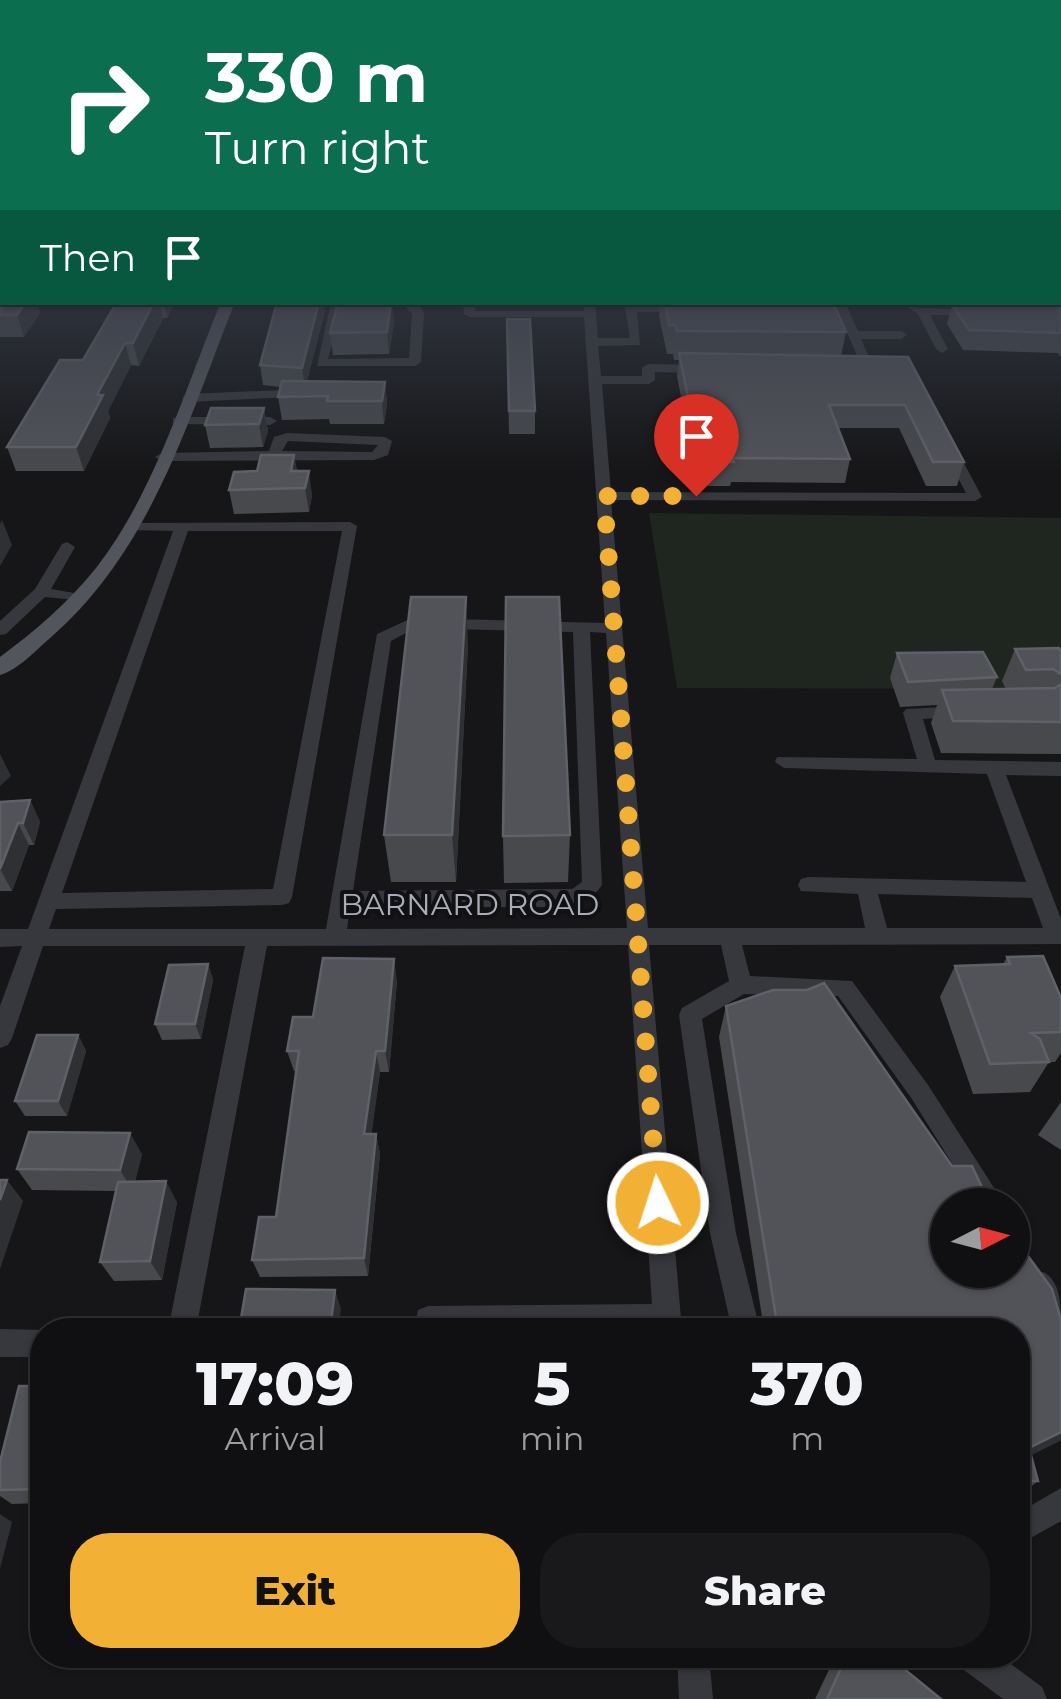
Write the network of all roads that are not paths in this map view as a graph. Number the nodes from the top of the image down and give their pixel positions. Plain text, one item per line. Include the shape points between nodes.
1 (223, 313) edge
2 (334, 313) edge
3 (418, 313) edge
4 (589, 313) edge
5 (631, 313) edge
6 (844, 313) edge
7 (923, 313) edge
8 (853, 335) junction
9 (901, 335) dead end
10 (592, 342) junction
11 (942, 349) dead end
12 (727, 369) edge
13 (847, 369) edge
14 (595, 380) junction
15 (318, 393) edge
16 (188, 398) junction
17 (270, 420) dead end
18 (178, 421) junction
19 (941, 433) edge
20 (274, 456) junction
21 (162, 457) junction
22 (604, 496) junction
23 (131, 526) junction
24 (182, 528) junction
25 (67, 547) dead end
26 (41, 592) junction
27 (80, 598) junction
28 (581, 627) junction
29 (614, 628) junction
30 (0, 630) edge
31 (0, 668) edge
32 (981, 711) edge
33 (624, 756) junction
34 (590, 757) junction
35 (784, 762) dead end
36 (928, 766) junction
37 (994, 768) junction
38 (1061, 769) edge
39 (808, 885) dead end
40 (866, 886) junction
41 (1040, 890) junction
42 (341, 899) junction
43 (48, 901) junction
44 (638, 934) junction
45 (729, 935) junction
46 (258, 936) junction
47 (335, 936) junction
48 (878, 936) junction
49 (1059, 936) edge
50 (0, 938) edge
51 (35, 938) junction
52 (741, 985) junction
53 (0, 1038) edge
54 (981, 1188) edge
55 (1032, 1268) edge
56 (1061, 1314) edge
57 (184, 1318) edge
58 (668, 1318) edge
59 (743, 1318) edge
60 (30, 1343) edge
61 (0, 1344) edge
62 (1061, 1502) edge
63 (1030, 1522) edge
64 (694, 1668) edge
65 (989, 1668) edge
66 (696, 1699) edge
67 (1030, 1699) edge

1 - 16 main road
2 - 3 street via 321,363 415,362
4 - 10 street
5 - 10 street via 637,348
6 - 8 street
7 - 11 street
8 - 9 street
8 - 13 street via 864,362
10 - 14 street
12 - 14 street via 648,368 649,380
14 - 22 street
15 - 16 street
16 - 18 main road
17 - 18 street
18 - 21 main road
19 - 22 street via 975,497
20 - 20 street via 279,440 287,438 385,441 374,456
20 - 21 street
21 - 23 main road
22 - 29 street
23 - 24 street
23 - 27 main road
24 - 43 street
24 - 43 street via 350,526 282,897
25 - 26 street
26 - 27 street
26 - 30 street
27 - 31 main road
28 - 29 street
28 - 34 street
28 - 42 street via 412,623 382,638
29 - 33 street
32 - 36 street via 912,713
33 - 34 street
33 - 44 street
34 - 42 street via 592,885 577,896
35 - 36 street
36 - 37 street
37 - 38 street
37 - 41 street
39 - 40 street
40 - 41 street
40 - 48 street
41 - 49 street
42 - 47 street
43 - 51 street
44 - 45 street, BARNARD ROAD
44 - 47 street, BARNARD ROAD
44 - 58 street
45 - 48 street, BARNARD ROAD
45 - 52 street
46 - 47 street, BARNARD ROAD
46 - 51 street, BARNARD ROAD
46 - 57 street
48 - 49 street, BARNARD ROAD
50 - 51 street, BARNARD ROAD
51 - 53 street
52 - 54 street via 844,987
52 - 59 street via 690,1015 723,1233
55 - 56 street
60 - 61 street
62 - 63 street
64 - 66 street
65 - 67 street

